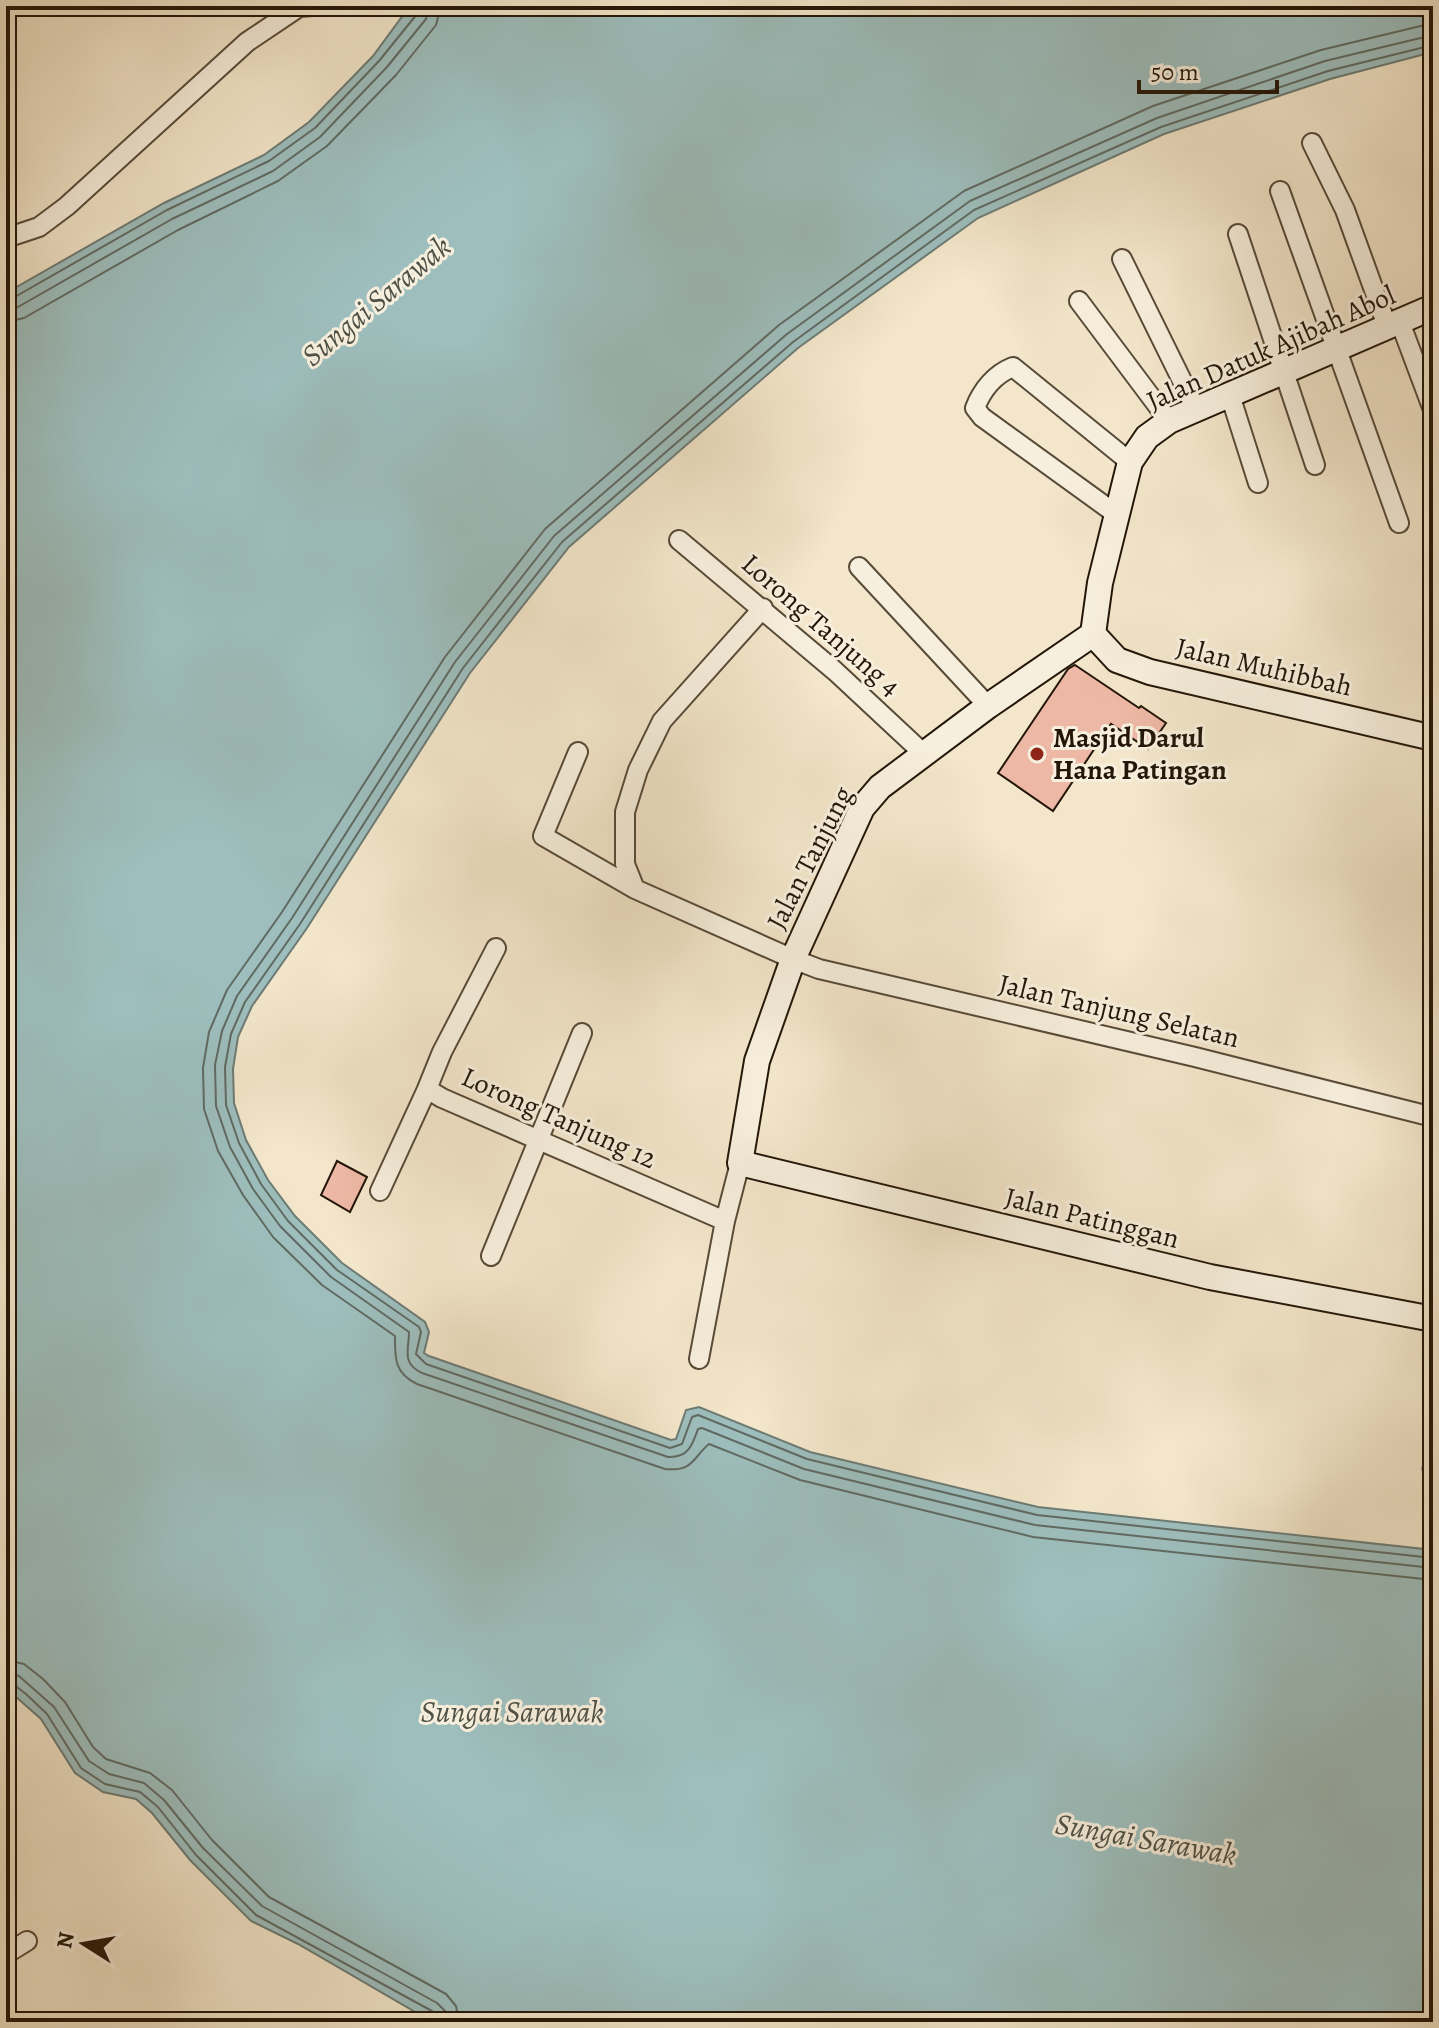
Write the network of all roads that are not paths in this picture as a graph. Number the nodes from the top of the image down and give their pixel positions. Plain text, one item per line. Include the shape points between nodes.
1 (312, 6) edge
2 (1312, 143) dead end
3 (1280, 191) dead end
4 (1238, 234) dead end
5 (6, 238) edge
6 (1122, 259) dead end
7 (1079, 301) dead end
8 (1433, 307) edge
9 (1394, 324) junction
10 (1336, 351) junction
11 (1285, 372) junction
12 (1230, 395) junction
13 (1196, 409) junction
14 (1433, 410) edge
15 (1169, 421) junction
16 (1130, 462) junction
17 (1315, 465) dead end
18 (1258, 483) dead end
19 (1116, 514) junction
20 (1399, 523) dead end
21 (679, 540) dead end
22 (859, 567) dead end
23 (763, 608) junction
24 (1093, 634) junction
25 (988, 706) junction
26 (1433, 738) edge
27 (578, 752) dead end
28 (924, 754) junction
29 (635, 889) junction
30 (496, 948) dead end
31 (793, 959) junction
32 (582, 1033) dead end
33 (427, 1089) junction
34 (1433, 1117) edge
35 (537, 1139) junction
36 (740, 1163) junction
37 (380, 1191) dead end
38 (725, 1221) junction
39 (491, 1256) dead end
40 (1433, 1319) edge
41 (699, 1359) dead end
42 (1433, 1441) edge
43 (1428, 1469) dead end
44 (27, 1941) dead end
45 (6, 1954) edge

1 - 5 street via 299,7 247,42 67,206 39,227
2 - 9 street
3 - 10 street
4 - 11 street
6 - 13 street
7 - 15 street
8 - 9 main road, Jalan Datuk Ajibah Abol
9 - 10 main road, Jalan Datuk Ajibah Abol
9 - 14 street
10 - 11 main road, Jalan Datuk Ajibah Abol
10 - 20 street
11 - 12 main road, Jalan Datuk Ajibah Abol
11 - 17 street
12 - 13 main road, Jalan Datuk Ajibah Abol
12 - 18 street
13 - 15 main road, Jalan Datuk Ajibah Abol
15 - 16 main road, Jalan Datuk Ajibah Abol via 1147,437
16 - 19 main road, Jalan Datuk Ajibah Abol
16 - 19 street via 1013,367 981,394 975,408
19 - 24 main road, Jalan Datuk Ajibah Abol
21 - 23 street, Lorong Tanjung 4
22 - 25 street
23 - 28 street, Lorong Tanjung 4
23 - 29 street via 662,721 638,770 625,812 624,846
24 - 25 main road, Jalan Tanjung
24 - 26 main road, Jalan Muhibbah via 1117,660 1150,672
25 - 28 main road, Jalan Tanjung
27 - 29 street, Jalan Tanjung Selatan via 543,836
28 - 31 main road, Jalan Tanjung via 880,787 862,808
29 - 31 street, Jalan Tanjung Selatan
30 - 33 street, Lorong Tanjung 12
31 - 34 street, Jalan Tanjung Selatan
31 - 36 main road, Jalan Tanjung via 757,1061
32 - 35 street
33 - 35 street, Lorong Tanjung 12
33 - 37 street
35 - 38 street, Lorong Tanjung 12
35 - 39 street
36 - 38 street
36 - 40 main road, Jalan Patinggan via 1210,1277
38 - 41 street
42 - 43 lane
44 - 45 street

